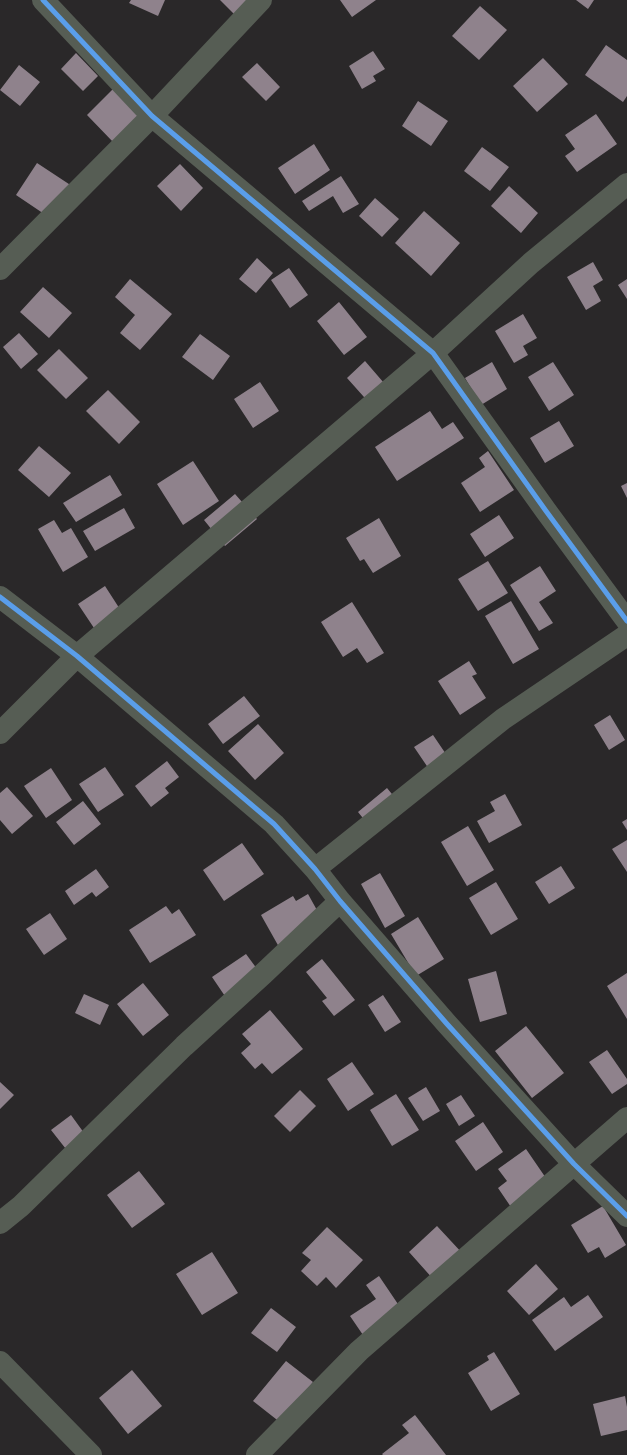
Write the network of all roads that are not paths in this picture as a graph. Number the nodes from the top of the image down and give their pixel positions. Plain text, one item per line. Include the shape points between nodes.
1 (43, 0) edge
2 (261, 0) edge
3 (152, 116) junction
4 (627, 184) edge
5 (0, 269) edge
6 (434, 353) junction
7 (0, 597) edge
8 (627, 621) edge
9 (627, 636) edge
10 (77, 656) junction
11 (0, 732) edge
12 (316, 869) junction
13 (340, 901) junction
14 (627, 1118) edge
15 (574, 1164) junction
16 (627, 1216) edge
17 (0, 1223) edge
18 (0, 1362) edge
19 (91, 1455) edge
20 (257, 1455) edge

1 - 3 street
2 - 3 street
3 - 5 street
3 - 6 street
4 - 6 street via 531,262
6 - 8 street via 546,512
6 - 10 street
7 - 10 street
9 - 12 street via 503,719
10 - 11 street
10 - 12 street via 274,824
12 - 13 street
13 - 15 street
13 - 17 street via 184,1046 21,1206
14 - 15 street
15 - 16 street
15 - 20 street via 359,1352
18 - 19 street

